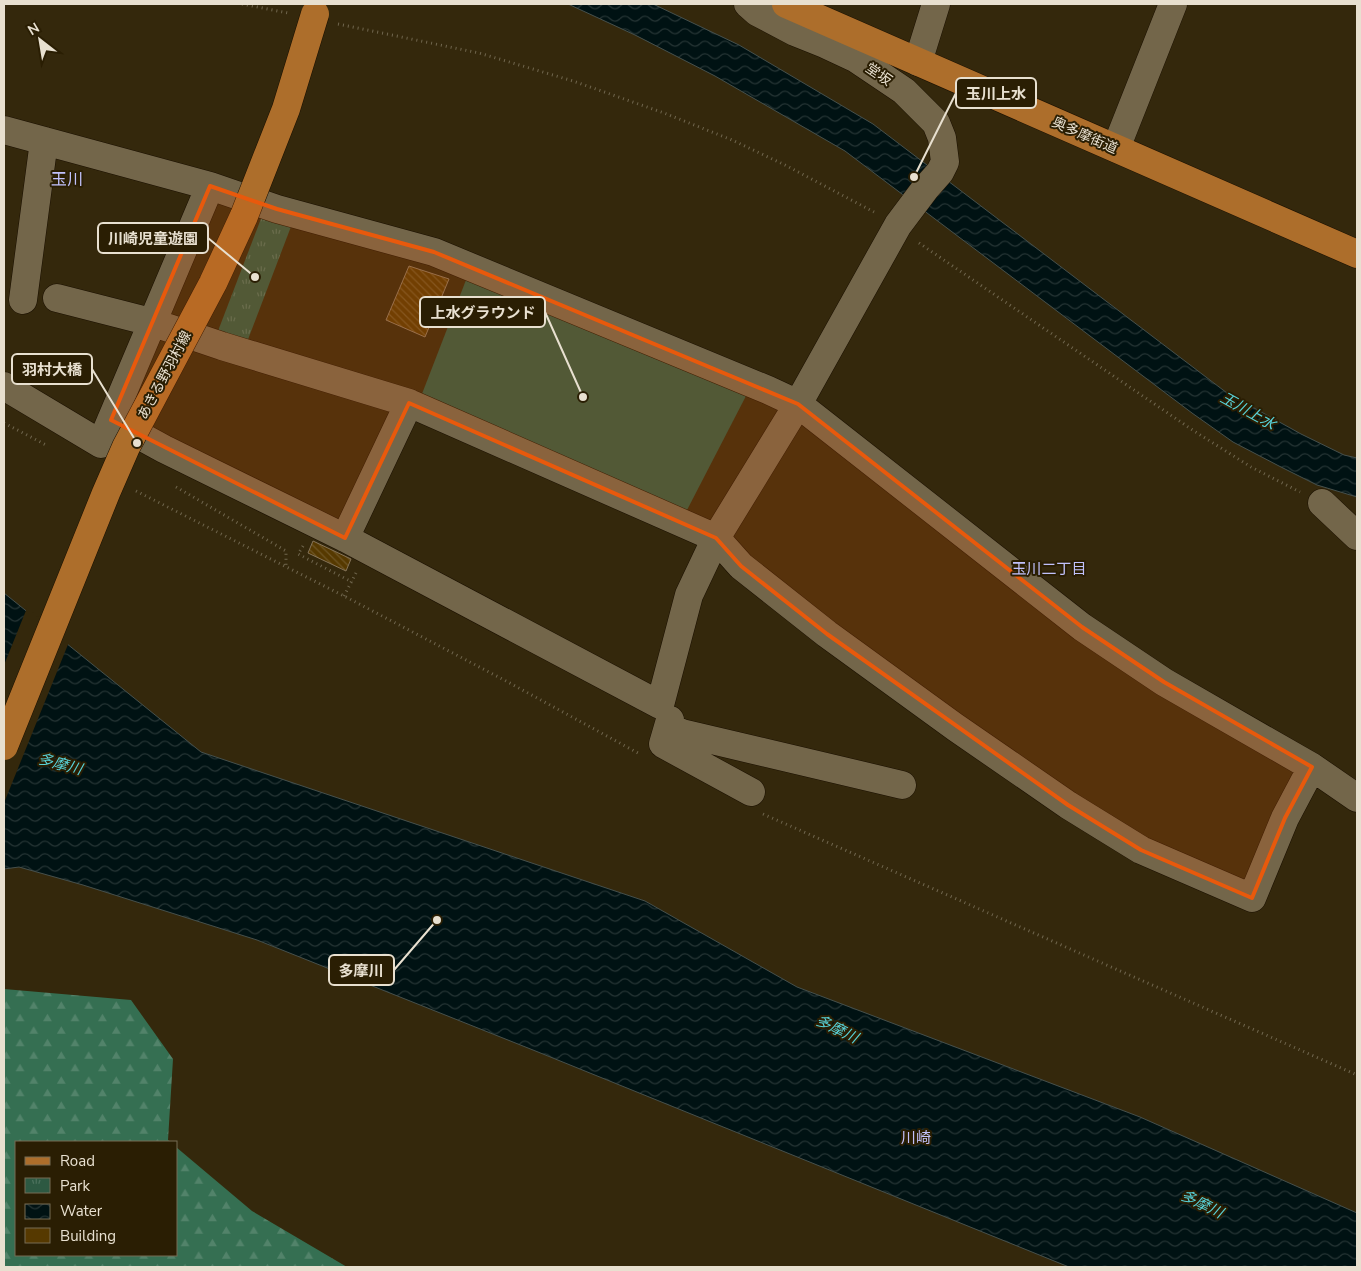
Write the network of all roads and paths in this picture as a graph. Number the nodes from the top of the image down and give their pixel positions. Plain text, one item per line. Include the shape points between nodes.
1 (242, 4) edge
2 (318, 4) edge
3 (748, 4) edge
4 (786, 4) edge
5 (936, 4) edge
6 (1173, 4) edge
7 (290, 14) dead end
8 (337, 24) dead end
9 (918, 62) junction
10 (4, 130) edge
11 (44, 141) junction
12 (1116, 148) junction
13 (210, 186) junction
14 (898, 226) junction
15 (1357, 254) edge
16 (57, 298) dead end
17 (23, 300) dead end
18 (151, 322) junction
19 (4, 386) edge
20 (409, 403) junction
21 (798, 404) junction
22 (111, 420) junction
23 (1322, 503) joint
24 (1357, 536) edge
25 (345, 538) junction
26 (716, 538) junction
27 (306, 540) dead end
28 (352, 582) dead end
29 (660, 719) junction
30 (4, 746) edge
31 (1312, 767) junction
32 (902, 785) dead end
33 (751, 792) dead end
34 (1357, 798) edge

1 - 7 path
2 - 30 main road, あきる野羽村線, bridge via 286,109 244,216 213,283 126,446
3 - 14 street, 堂坂 via 795,32 855,58 904,91 936,123 946,162
4 - 9 main road, 奥多摩街道
5 - 9 street
6 - 12 street
8 - 14 path via 479,53 664,113 785,165
9 - 12 main road, 奥多摩街道
10 - 11 street
11 - 13 street
11 - 17 street
12 - 15 main road, 奥多摩街道
13 - 18 street
13 - 21 street via 276,209 434,252
14 - 21 street
14 - 23 path via 1194,432 1251,467
16 - 18 street
18 - 20 street
18 - 22 street
19 - 22 street via 101,444
20 - 25 street
20 - 26 street
21 - 26 street
21 - 31 street via 1082,626 1164,682
22 - 25 street
23 - 24 street
25 - 29 street
26 - 29 street via 689,595
26 - 31 street via 741,566 827,634 1068,805 1141,850 1252,898 1285,818
27 - 28 path via 298,554
29 - 32 street via 691,735
29 - 33 street via 662,744
31 - 34 street

